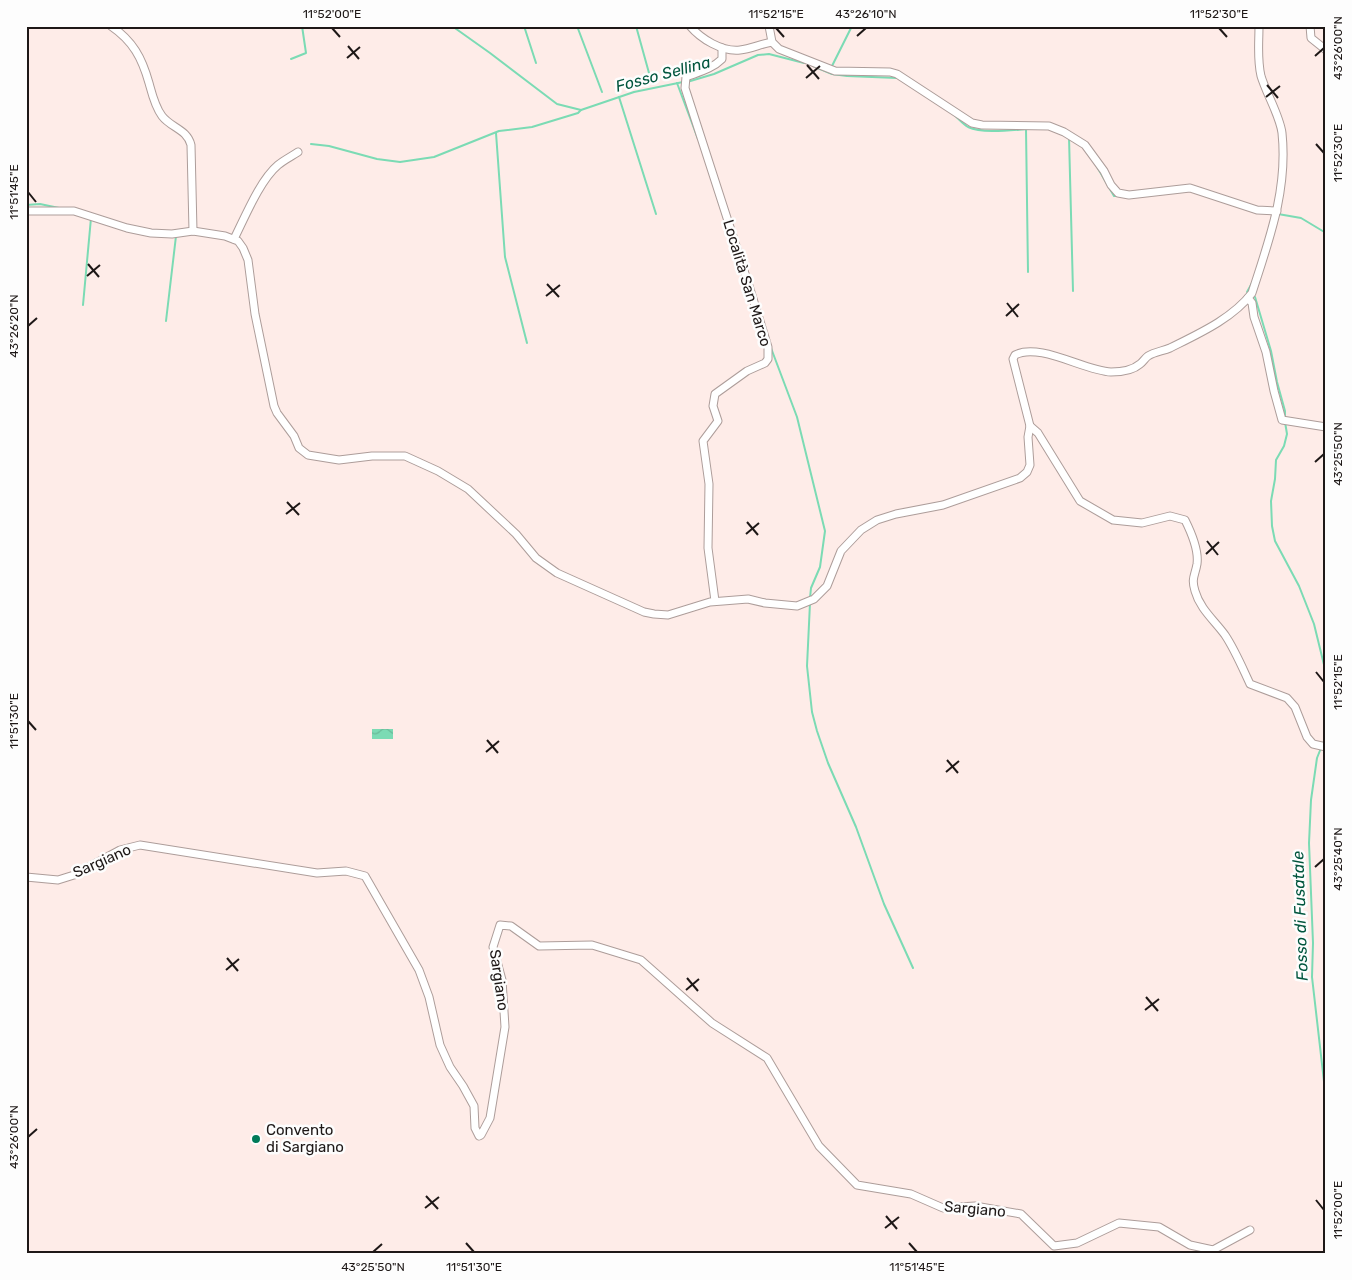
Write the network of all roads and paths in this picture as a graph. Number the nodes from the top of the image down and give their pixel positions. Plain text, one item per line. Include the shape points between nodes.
1 (111, 26) edge
2 (690, 26) edge
3 (769, 26) edge
4 (1260, 26) edge
5 (1310, 26) edge
6 (772, 42) junction
7 (722, 48) junction
8 (1326, 50) edge
9 (298, 152) dead end
10 (26, 210) edge
11 (1277, 213) junction
12 (193, 231) junction
13 (234, 239) junction
14 (1248, 298) junction
15 (1030, 426) junction
16 (1326, 427) edge
17 (715, 602) junction
18 (1326, 747) edge
19 (26, 877) edge
20 (1250, 1230) dead end

1 - 12 street via 139,55 162,115 190,140
2 - 7 street
3 - 6 street
4 - 11 street via 1258,60 1261,76 1282,131 1283,171
5 - 8 street via 1311,38
6 - 7 street via 740,50
6 - 11 street via 779,49 835,71 897,74 977,125 1049,126 1059,129 1085,145 1118,194 1190,188 1257,210
7 - 17 street, Località San Marco via 722,59 716,65 686,77 685,88 768,347 768,359 715,394 713,406 718,421 703,441 709,484 708,548
9 - 13 street via 269,174
10 - 12 street via 74,211 151,234
11 - 14 street
12 - 13 street
13 - 17 street via 241,244 248,260 255,314 276,413 303,452 339,460 405,456 438,471 468,489 516,534 536,558 557,574 644,612 668,615
14 - 15 street via 1219,322 1148,356 1140,365 1125,372 1109,372 1037,353 1014,355
14 - 16 street via 1285,421
15 - 17 street via 1030,465 1020,478 943,506 877,520 861,530 841,551 828,586 814,599 797,606 748,599
15 - 18 street via 1038,433 1080,501 1113,520 1142,522 1170,516 1185,520 1193,535 1197,564 1192,578 1201,606 1231,644 1250,684 1287,698 1295,707 1307,737 1313,744
19 - 20 street, Sargiano via 58,880 120,850 140,845 317,873 346,871 364,876 419,970 440,1045 474,1106 475,1128 479,1136 490,1118 505,1027 502,980 493,947 500,925 511,926 539,946 592,945 641,960 712,1023 767,1058 819,1146 858,1185 911,1194 943,1208 975,1206 1021,1214 1054,1246 1077,1243 1119,1223 1159,1227 1190,1245 1213,1250

